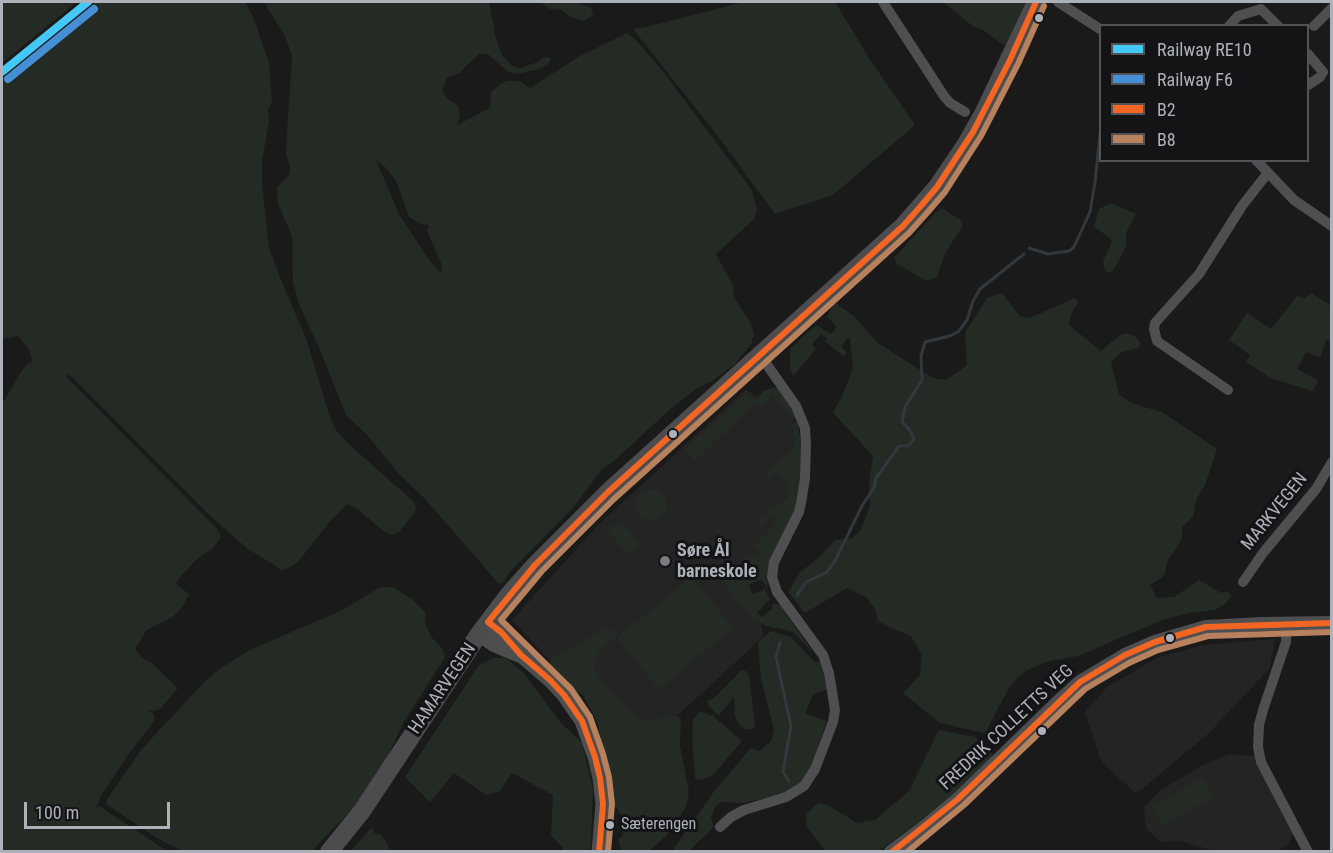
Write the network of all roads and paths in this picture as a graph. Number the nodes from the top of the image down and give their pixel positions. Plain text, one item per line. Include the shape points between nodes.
1 (883, 2) edge
2 (1036, 2) edge
3 (1058, 2) edge
4 (1332, 8) edge
5 (1231, 24) edge
6 (1276, 24) edge
7 (1314, 26) dead end
8 (1099, 28) edge
9 (1309, 55) edge
10 (1309, 84) edge
11 (965, 112) dead end
12 (1257, 162) edge
13 (1266, 174) junction
14 (1332, 226) edge
15 (760, 355) junction
16 (1228, 390) dead end
17 (1332, 462) edge
18 (1243, 582) dead end
19 (1332, 623) edge
20 (1286, 624) junction
21 (484, 628) junction
22 (720, 827) dead end
23 (329, 852) edge
24 (598, 852) edge
25 (891, 852) edge
26 (1308, 852) edge

1 - 11 street via 944,96
2 - 15 main road, HAMARVEGEN via 983,114 938,187 903,226
3 - 8 street
4 - 7 street
5 - 6 street via 1238,16 1261,9
9 - 10 street via 1323,72
12 - 13 street
13 - 14 street via 1294,200
13 - 16 street via 1199,274 1155,323 1157,341
15 - 21 main road, HAMARVEGEN via 562,537 510,592
15 - 22 street via 796,405 805,428 806,445 799,512 774,562 772,577 777,592 823,656 835,710 815,769 804,786 786,797 744,810
17 - 18 street, MARKVEGEN via 1316,489
19 - 20 street, FREDRIK COLLETTS VEG
20 - 25 street, FREDRIK COLLETTS VEG via 1206,627 1125,655 1080,682 927,825
20 - 26 street via 1286,642 1261,717 1258,747 1261,762
21 - 23 main road, HAMARVEGEN via 362,811
21 - 24 main road via 501,632 564,695 582,721 600,778 603,804

